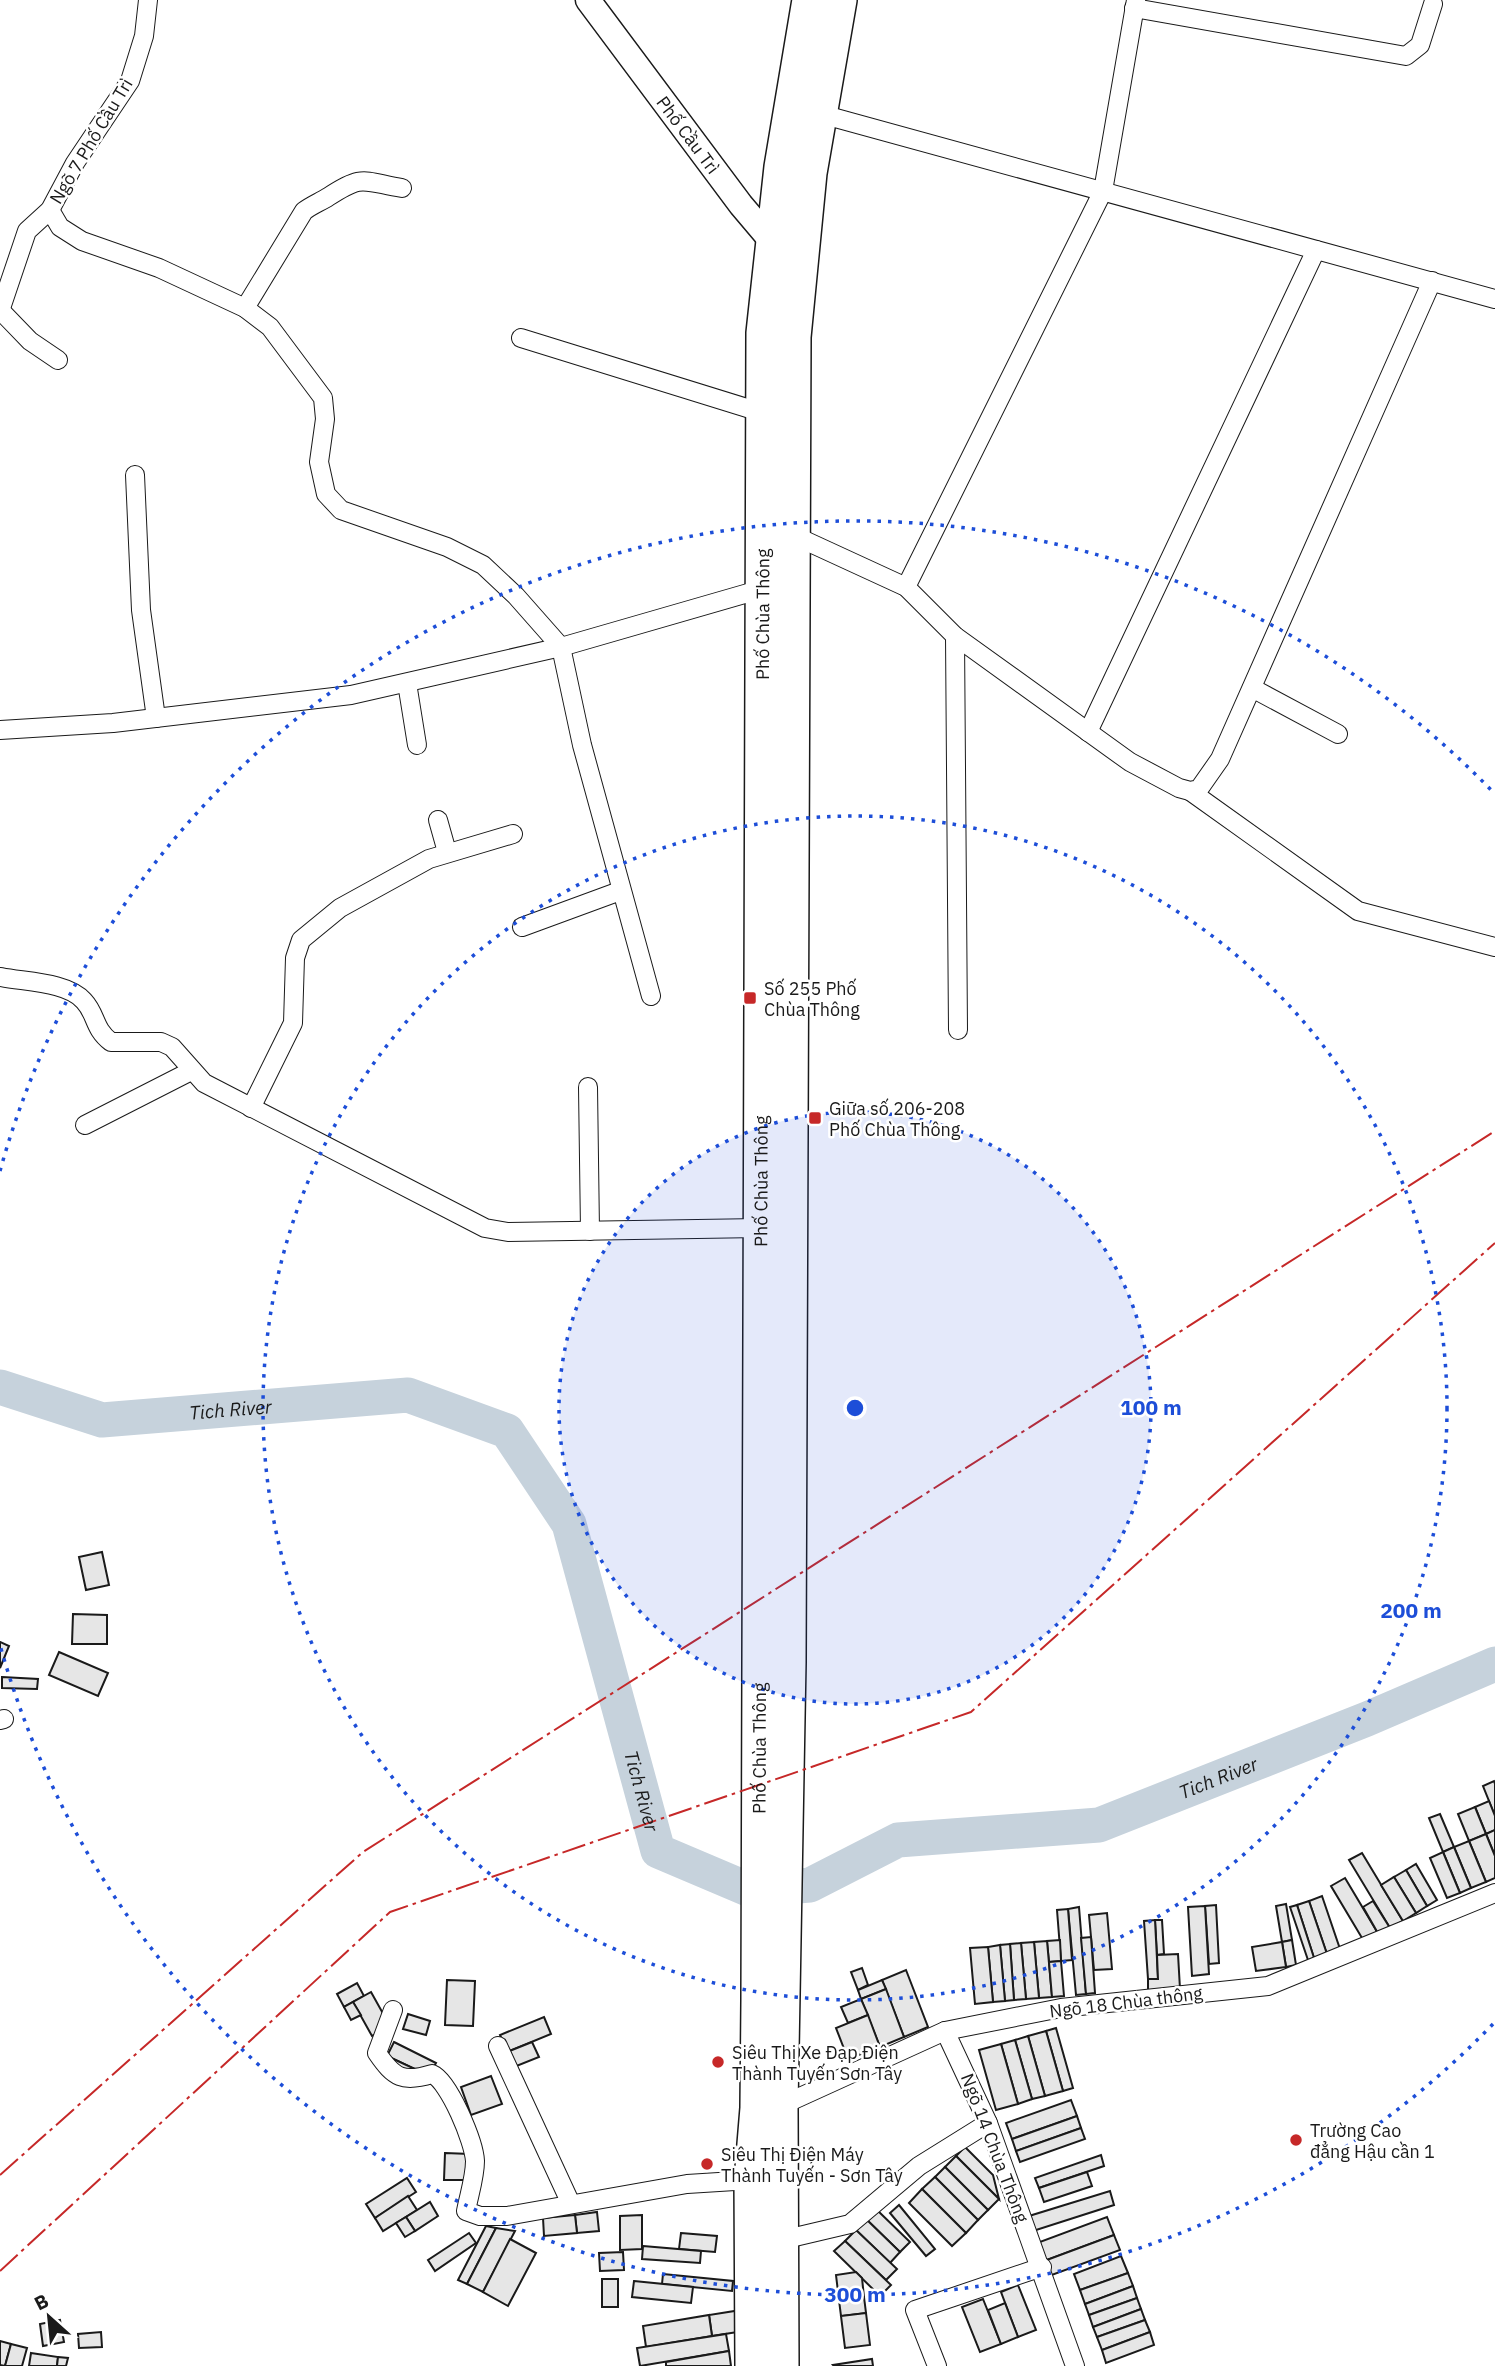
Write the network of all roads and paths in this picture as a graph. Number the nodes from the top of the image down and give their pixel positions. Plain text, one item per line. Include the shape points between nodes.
1 (148, 0) edge
2 (588, 0) edge
3 (809, 0) edge
4 (840, 0) edge
5 (1135, 4) edge
6 (1433, 4) dead end
7 (821, 114) junction
8 (402, 188) dead end
9 (1103, 191) junction
10 (50, 210) junction
11 (789, 247) junction
12 (1316, 250) junction
13 (1432, 281) junction
14 (1495, 299) edge
15 (245, 307) junction
16 (0, 311) edge
17 (521, 338) dead end
18 (58, 360) dead end
19 (763, 413) junction
20 (135, 475) dead end
21 (793, 535) junction
22 (906, 587) junction
23 (762, 589) junction
24 (955, 636) junction
25 (561, 647) junction
26 (407, 682) junction
27 (1252, 688) junction
28 (156, 718) junction
29 (0, 730) edge
30 (1087, 732) junction
31 (1338, 734) dead end
32 (417, 745) dead end
33 (1189, 791) junction
34 (438, 820) dead end
35 (513, 834) dead end
36 (447, 852) junction
37 (620, 891) junction
38 (522, 927) dead end
39 (1495, 947) edge
40 (1, 977) edge
41 (651, 996) dead end
42 (958, 1030) dead end
43 (191, 1071) junction
44 (588, 1087) dead end
45 (251, 1108) junction
46 (85, 1125) dead end
47 (760, 1228) junction
48 (590, 1231) junction
49 (774, 1660) junction
50 (1495, 1893) edge
51 (393, 2010) dead end
52 (945, 2031) junction
53 (498, 2046) dead end
54 (769, 2107) junction
55 (988, 2123) junction
56 (751, 2180) junction
57 (571, 2204) junction
58 (782, 2240) junction
59 (1042, 2267) junction
60 (752, 2366) edge
61 (782, 2366) edge
62 (937, 2366) edge
63 (1074, 2366) edge

1 - 10 street, Ngõ 7 Phố Cầu Trì via 144,36 130,81 75,163
2 - 11 street, Phố Cầu Trì via 741,205
3 - 11 highway, Phố Chùa Thông via 780,167
4 - 7 highway, Phố Chùa Thông
5 - 6 street via 1406,56 1420,45
5 - 9 street
7 - 9 street
7 - 11 highway, Phố Chùa Thông
8 - 15 street via 349,182 304,211
9 - 12 street
9 - 22 street
10 - 15 street via 60,227 82,242 159,268
10 - 16 street, Ngõ 7 Phố Cầu Trì via 27,231
11 - 19 highway, Phố Chùa Thông via 763,333
11 - 21 highway, Phố Chùa Thông via 794,337
12 - 13 street
12 - 30 street
13 - 14 street
13 - 27 street
15 - 25 street via 270,327 323,398 319,462 326,494 341,510 447,547 483,565
16 - 18 street via 30,341
17 - 19 street
19 - 23 highway, Phố Chùa Thông
20 - 28 street via 141,610
21 - 22 street
21 - 49 highway, Phố Chùa Thông
22 - 24 street
23 - 25 street
23 - 47 highway, Phố Chùa Thông
24 - 30 street
24 - 42 street
25 - 26 street
25 - 37 street
26 - 28 street via 351,695
26 - 32 street
27 - 31 street
27 - 33 street via 1205,784
28 - 29 street
30 - 33 street via 1130,762
33 - 39 street via 1358,911
34 - 36 street
35 - 36 street
36 - 45 street via 340,908 301,940 295,958 293,1023
37 - 38 street
37 - 41 street
40 - 43 street via 74,992 86,1002 98,1031 111,1042 161,1042 172,1047
43 - 45 street
43 - 46 street
44 - 48 street
45 - 48 street via 485,1227 508,1232
47 - 48 street
47 - 49 highway, Phố Chùa Thông
49 - 54 highway, Phố Chùa Thông
50 - 52 street, Ngõ 18 Chùa thông via 1268,1986 1061,2008
51 - 57 street via 377,2053 390,2072 411,2080 432,2074 444,2084 472,2143 475,2162 466,2211 507,2216
52 - 54 street, Ngõ 18 Chùa thông
52 - 55 street, Ngõ 14 Chùa Thông
53 - 57 street
54 - 56 highway, Phố Chùa Thông
54 - 58 highway, Phố Chùa Thông
55 - 58 street via 919,2166 850,2224
55 - 59 street, Ngõ 14 Chùa Thông
56 - 57 street via 687,2184
56 - 60 highway, Phố Chùa Thông
58 - 61 highway, Phố Chùa Thông
59 - 62 street via 915,2310
59 - 63 street, Ngõ 14 Chùa Thông

